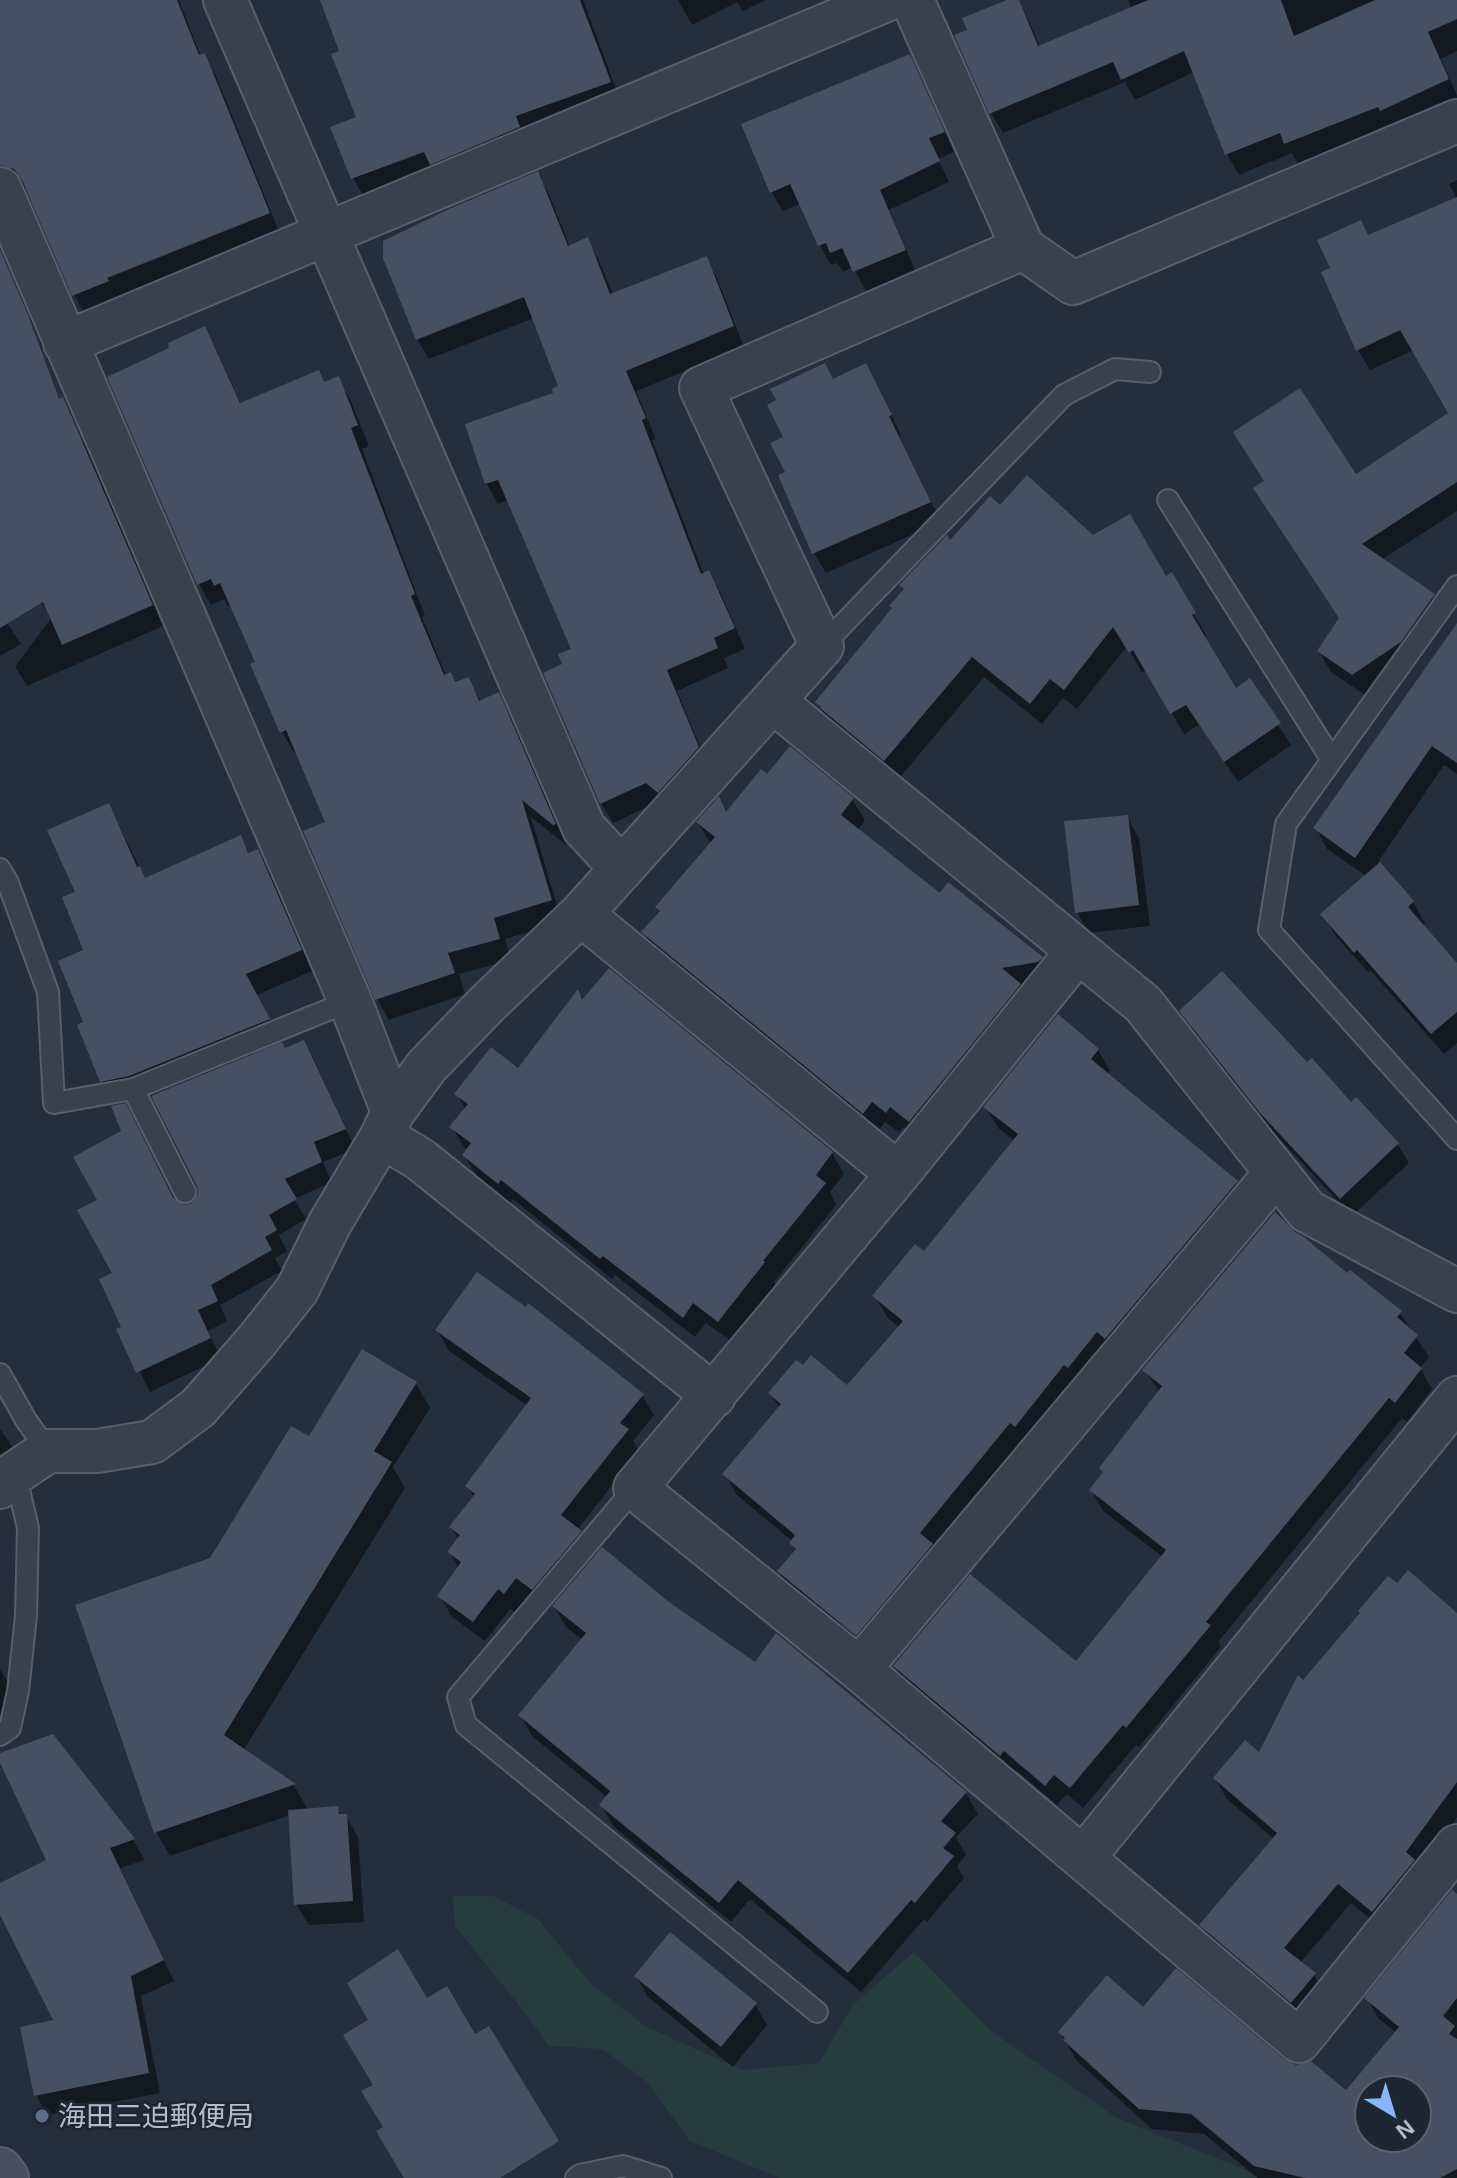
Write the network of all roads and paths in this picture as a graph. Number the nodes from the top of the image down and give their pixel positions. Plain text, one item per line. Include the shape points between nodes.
1 (225, 0) edge
2 (886, 0) edge
3 (912, 0) edge
4 (1457, 121) edge
5 (0, 189) edge
6 (327, 235) junction
7 (1023, 248) junction
8 (65, 343) junction
9 (1150, 372) dead end
10 (1168, 500) dead end
11 (1457, 586) edge
12 (822, 646) junction
13 (773, 701) junction
14 (1332, 760) junction
15 (0, 869) edge
16 (622, 869) junction
17 (581, 914) junction
18 (1078, 951) junction
19 (350, 1001) junction
20 (133, 1089) junction
21 (388, 1124) junction
22 (1457, 1139) edge
23 (1276, 1173) junction
24 (898, 1174) junction
25 (185, 1192) dead end
26 (1457, 1291) edge
27 (0, 1374) edge
28 (714, 1396) junction
29 (1457, 1398) edge
30 (21, 1470) edge
31 (635, 1488) junction
32 (859, 1669) junction
33 (0, 1735) edge
34 (1457, 1846) edge
35 (1083, 1858) junction
36 (817, 2012) dead end
37 (0, 2170) edge
38 (6, 2178) edge
39 (576, 2178) edge
40 (661, 2178) edge

1 - 6 street
2 - 6 street
3 - 7 street
4 - 7 street via 1073,283
5 - 8 street
6 - 8 street
6 - 16 street via 584,828
7 - 12 street via 701,388
8 - 19 street
9 - 12 lane via 1115,369 1064,395
10 - 14 lane
11 - 14 lane
12 - 13 street
13 - 16 street
13 - 18 street
14 - 22 lane via 1286,824 1269,930
15 - 20 lane via 48,992 54,1103
16 - 17 street
17 - 21 street via 427,1066
17 - 24 street
18 - 23 street via 1143,1004
18 - 24 street
19 - 20 lane
19 - 21 street
20 - 25 lane
21 - 28 street via 421,1160
21 - 30 street via 297,1290 198,1408 152,1442
23 - 26 street via 1307,1211
23 - 32 street
24 - 28 street
27 - 30 lane via 26,1420
28 - 31 street
29 - 35 street
30 - 33 lane via 28,1528 26,1616 10,1728
31 - 32 street
31 - 36 lane via 458,1697 466,1725
32 - 35 street
34 - 35 street via 1299,2041
37 - 38 street
39 - 40 lane via 623,2166

